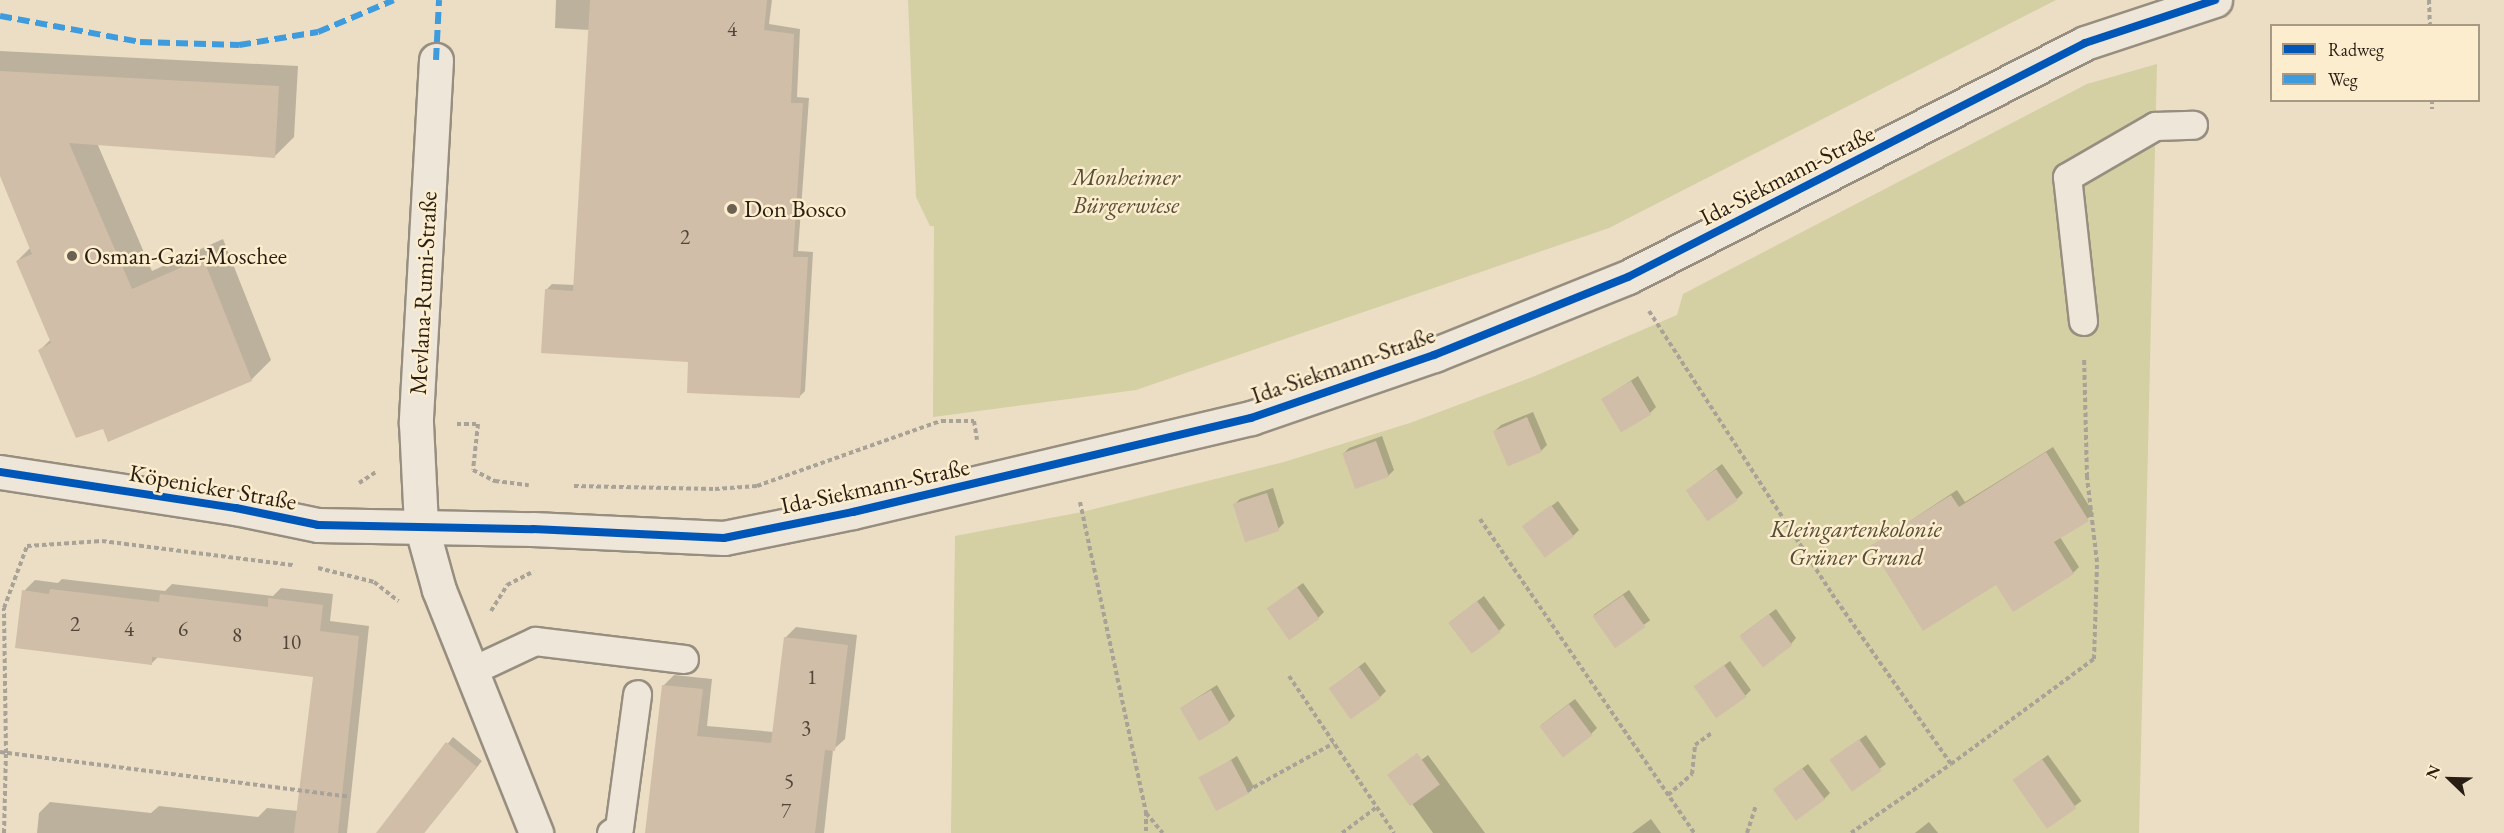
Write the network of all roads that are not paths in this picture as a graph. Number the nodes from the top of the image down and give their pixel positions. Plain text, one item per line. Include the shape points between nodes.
1 (2215, 0) edge
2 (436, 60) dead end
3 (2193, 125) dead end
4 (2083, 321) road end
5 (0, 472) edge
6 (421, 525) junction
7 (684, 659) dead end
8 (471, 671) junction
9 (637, 694) dead end
10 (536, 833) edge
11 (610, 833) edge

1 - 6 street, Ida-Siekmann-Straße via 2085,44 1628,277 1434,355 1251,418 984,482 724,538
2 - 6 street, Mevlana-Rumi-Straße via 416,423
3 - 4 lane via 2155,126 2067,177
5 - 6 street, Köpenicker Straße via 236,508 318,525
6 - 8 street via 439,590
7 - 8 lane via 535,641
8 - 10 street
9 - 11 lane via 619,828

